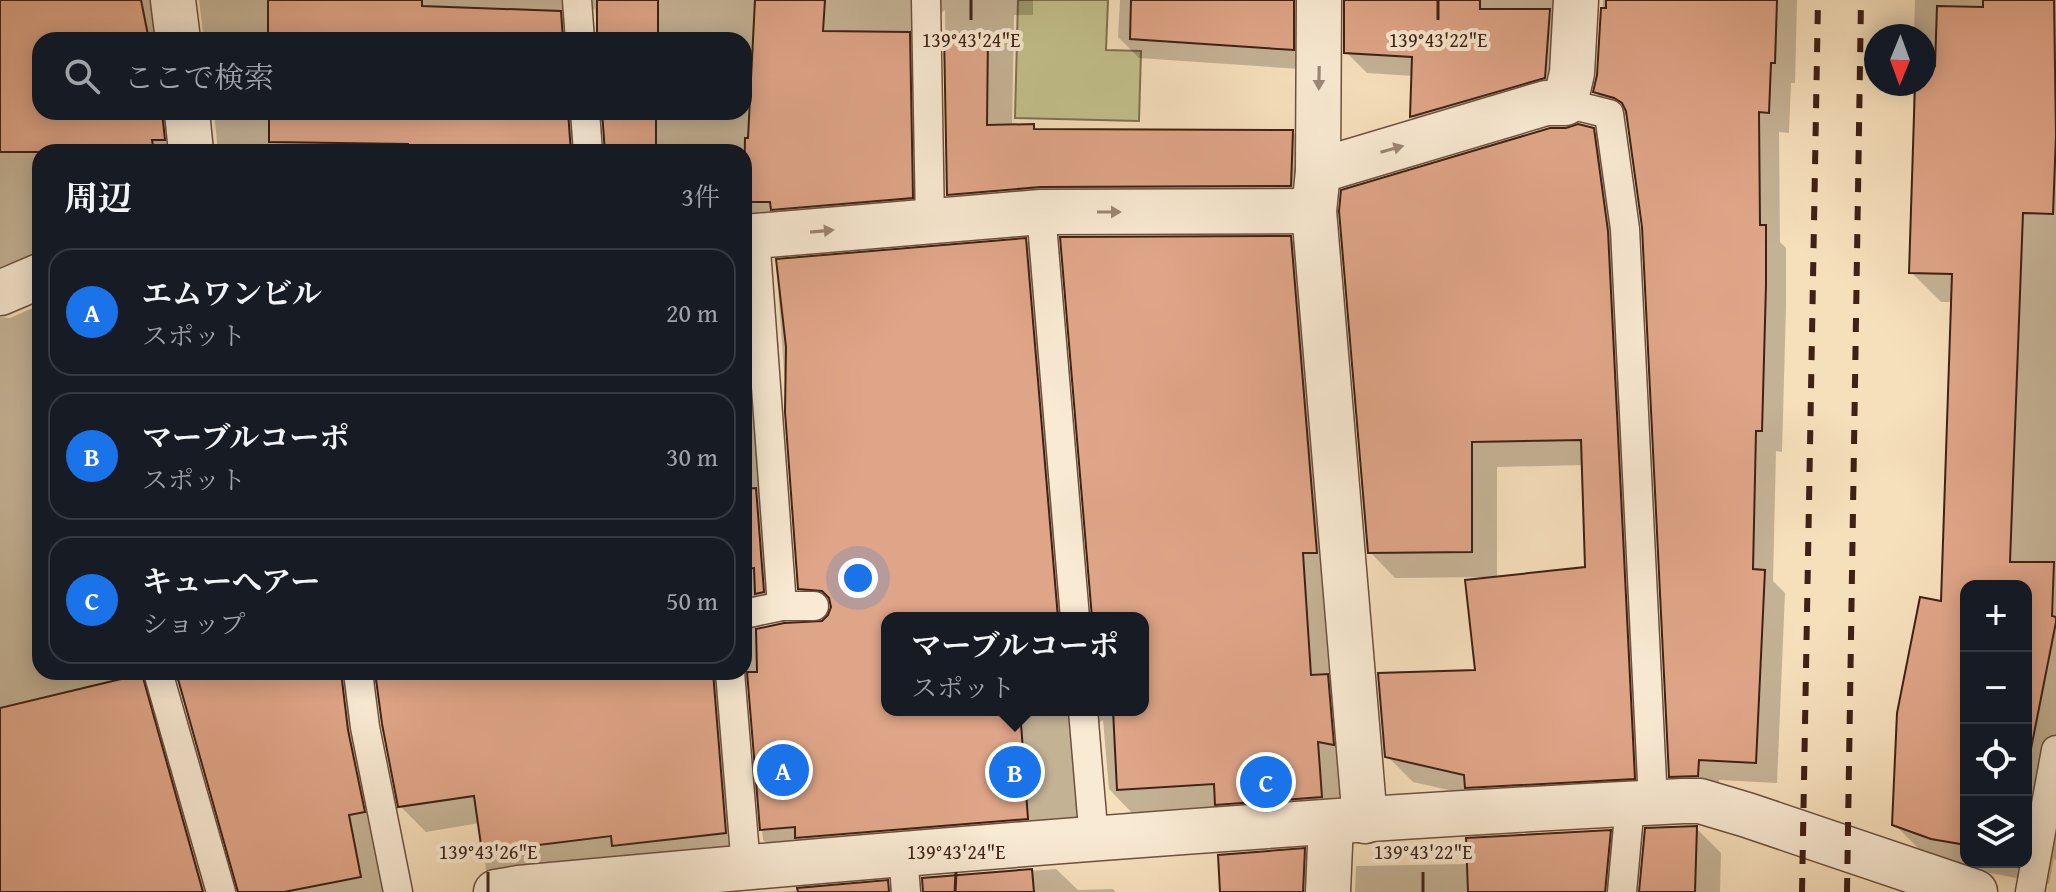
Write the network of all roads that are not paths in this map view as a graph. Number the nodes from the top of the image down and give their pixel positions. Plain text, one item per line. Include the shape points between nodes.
1 (173, 0) edge
2 (577, 0) edge
3 (926, 0) edge
4 (1319, 0) edge
5 (1576, 0) edge
6 (177, 32) edge
7 (579, 32) edge
8 (1565, 103) junction
9 (188, 120) edge
10 (586, 120) edge
11 (190, 144) edge
12 (587, 144) edge
13 (1316, 191) junction
14 (1041, 212) junction
15 (930, 222) junction
16 (752, 237) edge
17 (752, 260) edge
18 (32, 279) edge
19 (0, 293) edge
20 (782, 606) junction
21 (814, 606) dead end
22 (752, 612) edge
23 (1074, 612) edge
24 (160, 680) edge
25 (359, 680) edge
26 (731, 680) edge
27 (1084, 716) edge
28 (2056, 750) edge
29 (1641, 803) junction
30 (1348, 822) junction
31 (1094, 840) junction
32 (904, 872) edge
33 (761, 875) edge
34 (221, 892) edge
35 (398, 892) edge
36 (496, 892) edge
37 (1328, 892) edge
38 (1622, 892) edge
39 (1975, 892) edge
40 (2030, 892) edge

1 - 6 street
2 - 7 lane
3 - 15 lane
4 -> 13 street
5 - 8 street
13 -> 8 street via 1546,103
8 - 29 lane via 1609,114 1625,229
9 - 11 street
10 - 12 lane
14 -> 13 street
13 - 30 street
14 - 15 street
14 - 23 lane
16 -> 15 street
17 - 20 lane
18 - 19 street
20 - 21 lane
20 - 22 lane
24 - 34 lane
25 - 35 lane
26 - 33 lane
27 - 31 lane
28 - 40 lane
29 - 30 street
29 - 38 lane
29 - 39 street via 1700,801
30 - 31 street
30 - 37 street
31 - 32 street
32 - 33 street
33 - 36 street

